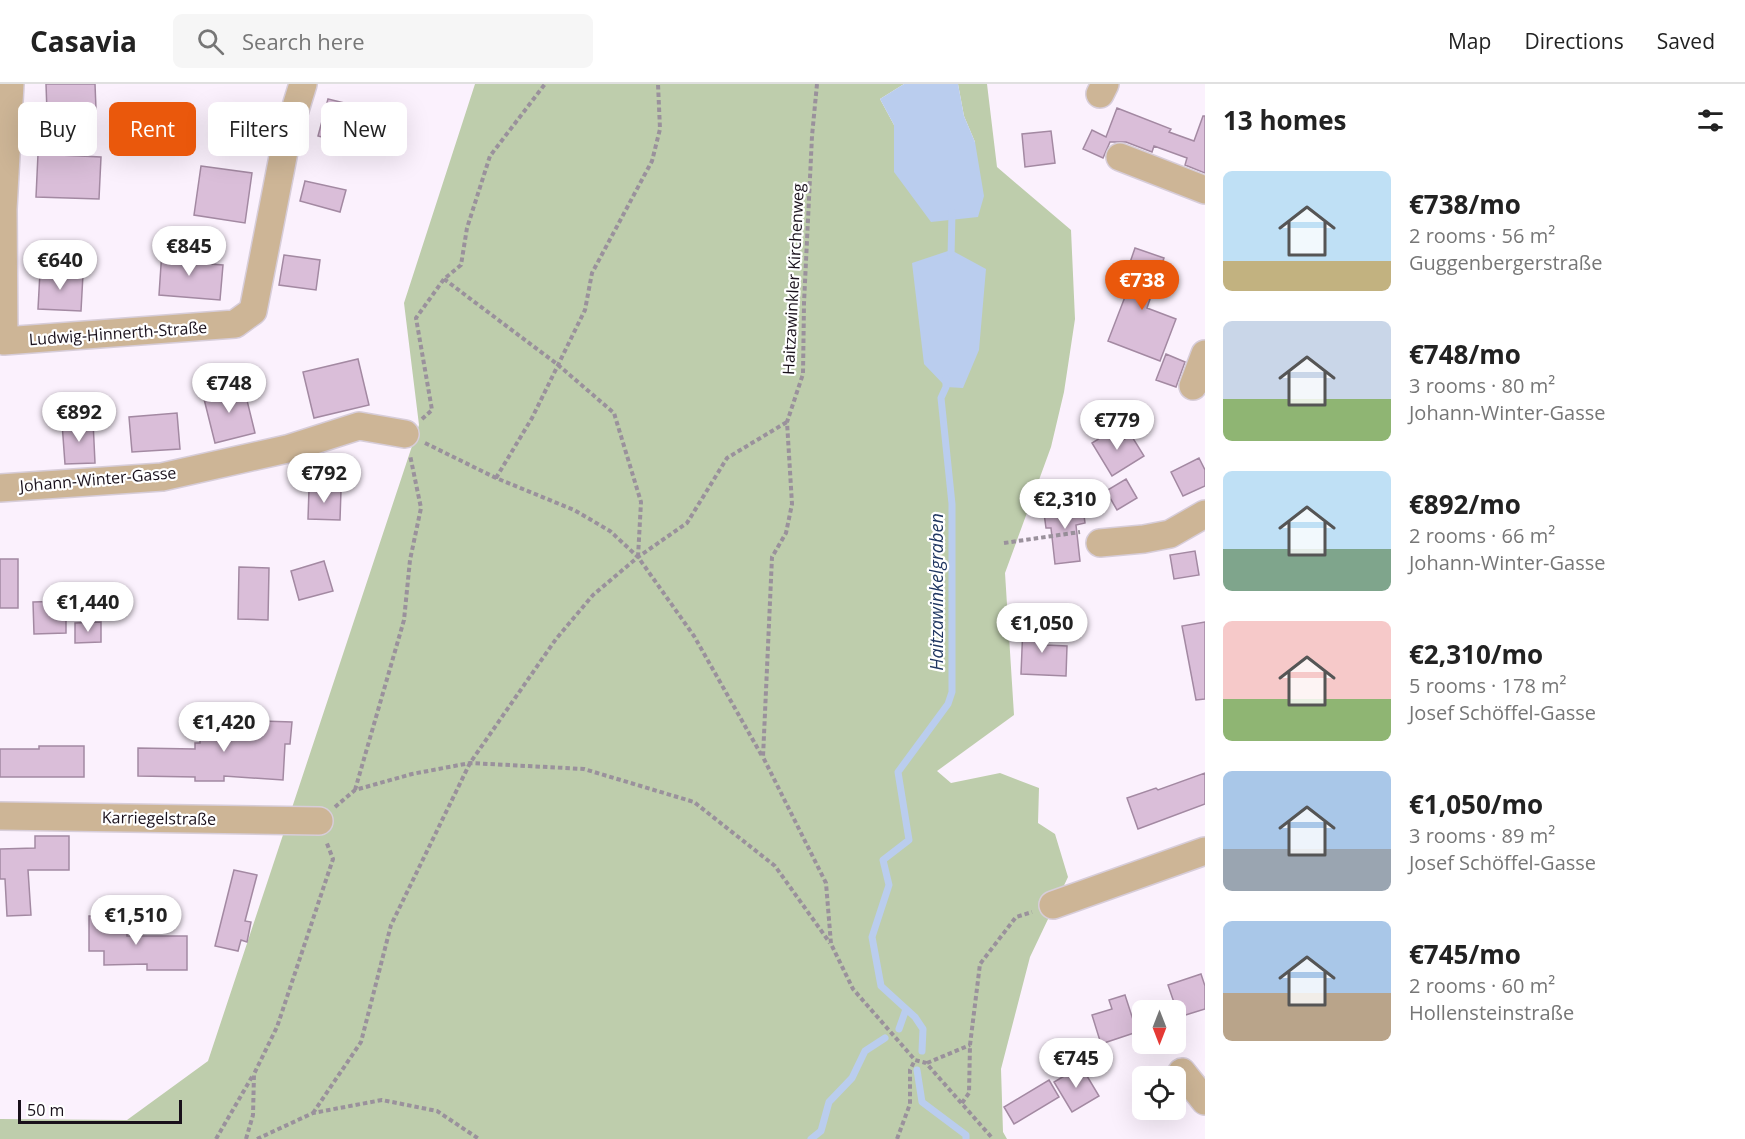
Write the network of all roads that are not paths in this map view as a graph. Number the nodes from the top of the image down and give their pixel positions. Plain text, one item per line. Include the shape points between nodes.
1 (10, 84) edge
2 (303, 84) edge
3 (1120, 157) dead end
4 (1205, 190) edge
5 (2, 342) edge
6 (1205, 354) edge
7 (1193, 386) dead end
8 (405, 434) road end
9 (0, 488) edge
10 (1205, 514) edge
11 (1100, 543) road end
12 (0, 816) edge
13 (319, 821) road end
14 (1205, 851) edge
15 (1053, 904) road end
16 (1186, 1077) edge
17 (1205, 1101) edge

1 - 5 street, Ludwig-Hinnerth-Straße via 3,209
2 - 5 street, Ludwig-Hinnerth-Straße via 286,136 253,311 236,324
3 - 4 street
6 - 7 street
8 - 9 street, Johann-Winter-Gasse via 359,426 287,449 162,477
10 - 11 street via 1170,534
12 - 13 street, Karriegelstraße
14 - 15 street
16 - 17 street

